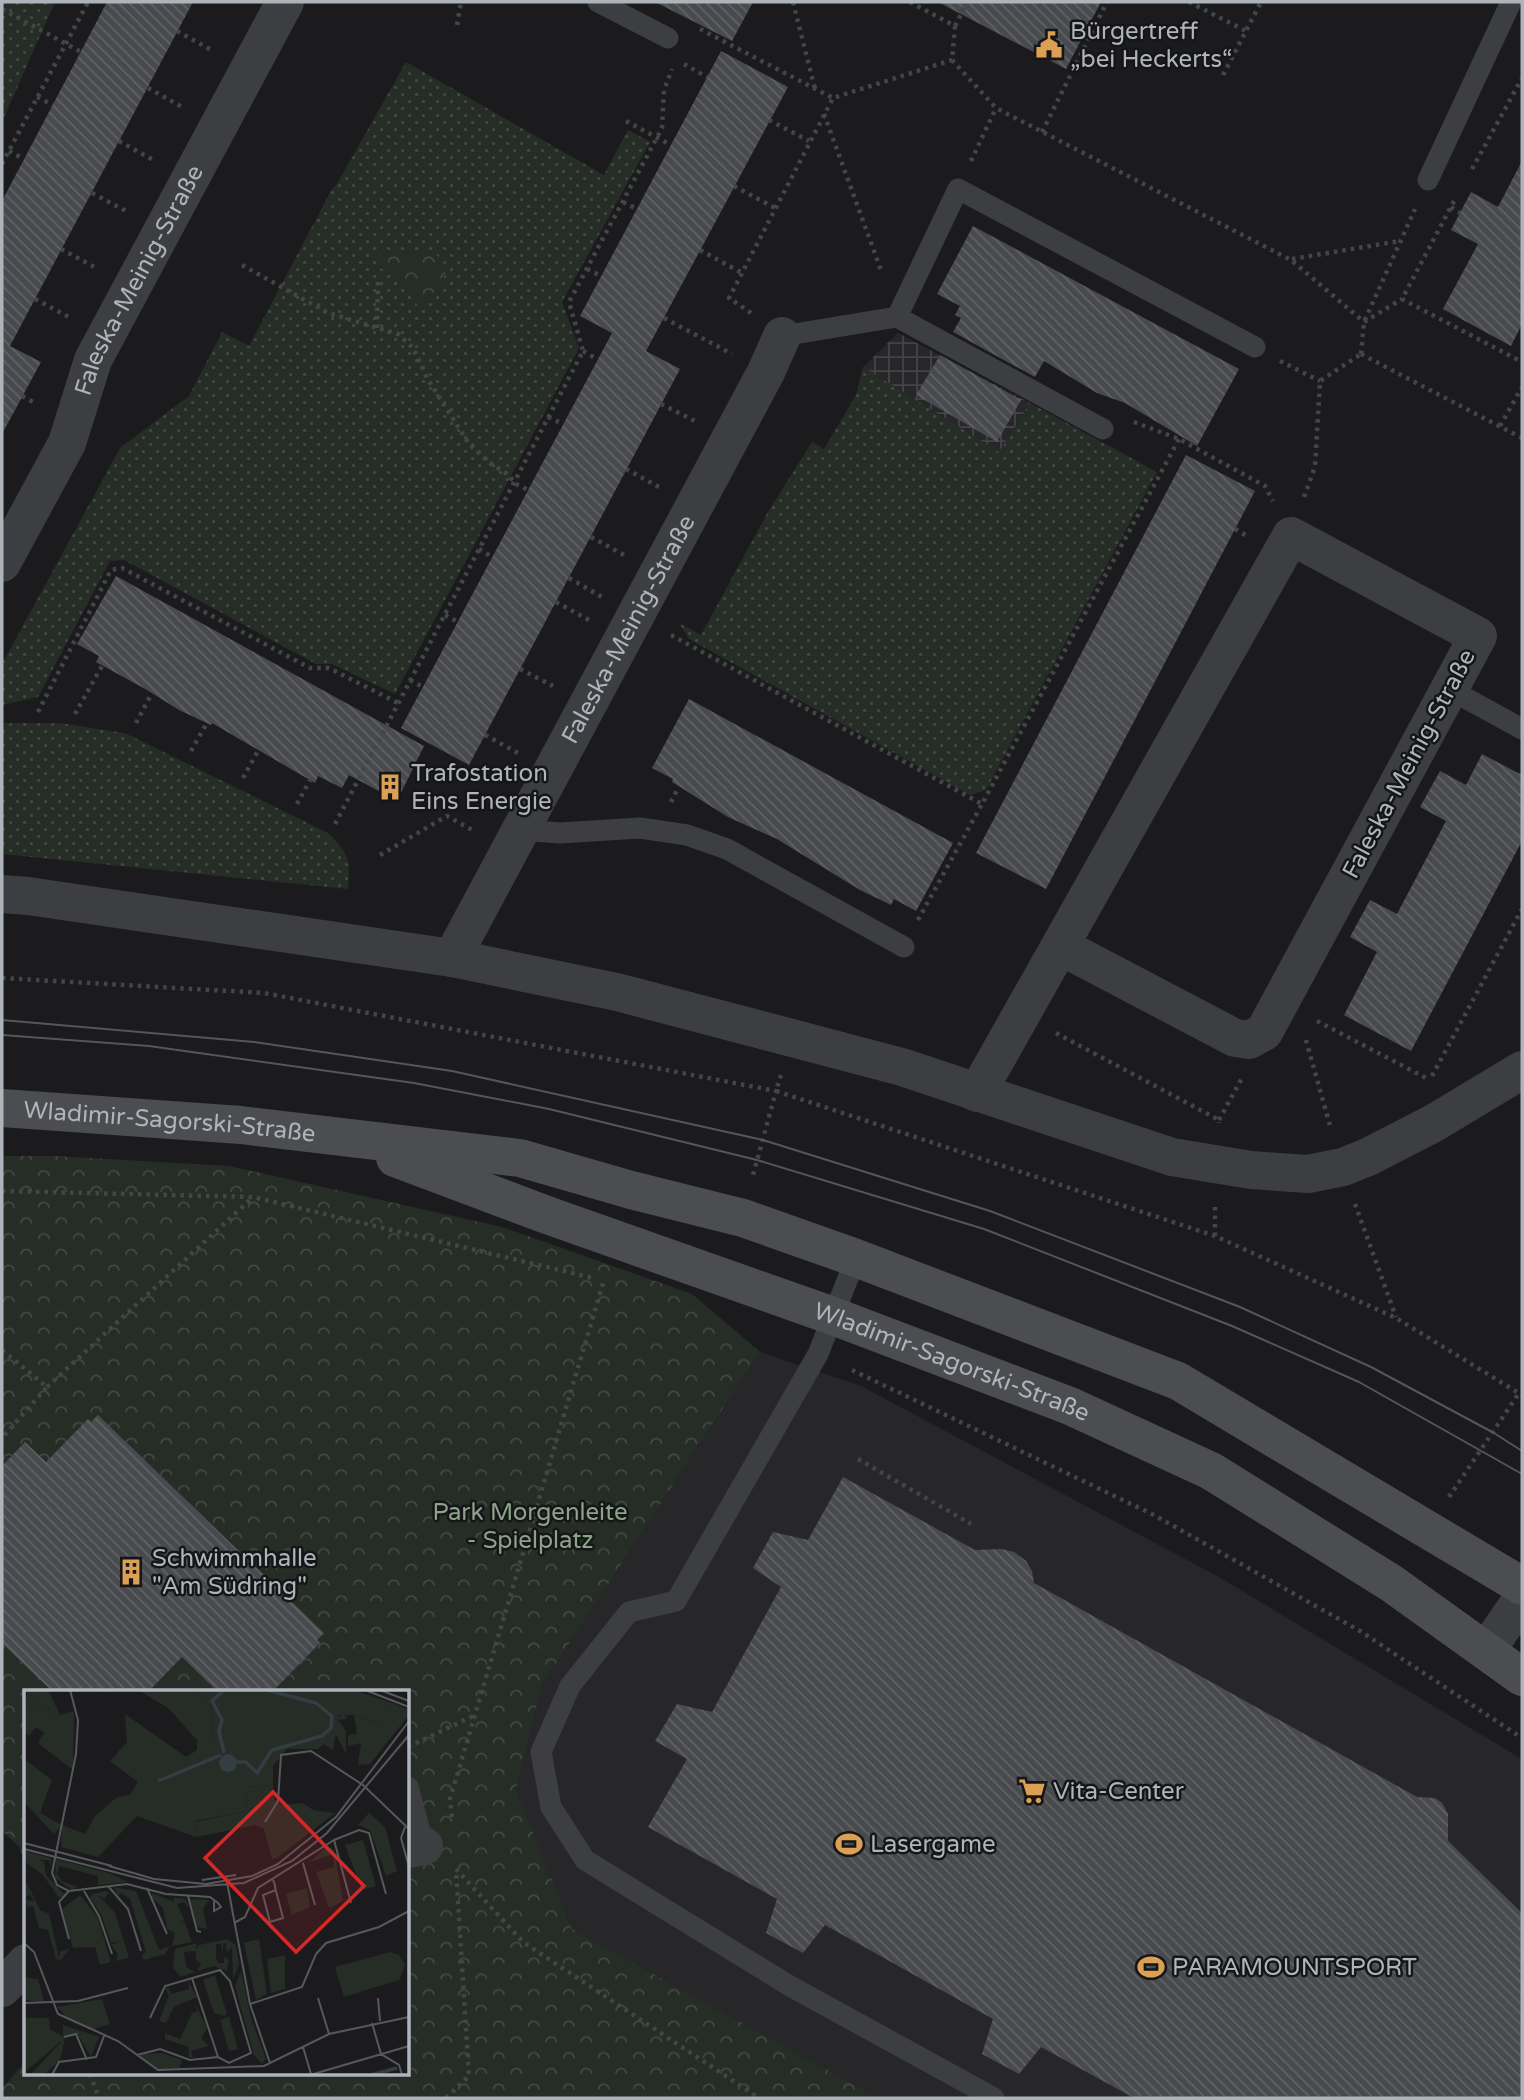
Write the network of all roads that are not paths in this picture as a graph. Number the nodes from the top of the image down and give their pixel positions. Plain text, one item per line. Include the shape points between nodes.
1 (285, 2) edge
2 (598, 2) edge
3 (1511, 2) edge
4 (668, 38) dead end
5 (1428, 180) dead end
6 (897, 317) junction
7 (782, 336) joint
8 (1255, 347) road end
9 (1103, 429) road end
10 (2, 563) edge
11 (1449, 689) junction
12 (1522, 729) edge
13 (520, 830) junction
14 (2, 894) edge
15 (1060, 946) junction
16 (904, 947) dead end
17 (452, 958) junction
18 (1522, 1070) edge
19 (977, 1093) junction
20 (2, 1108) edge
21 (337, 1137) junction
22 (856, 1258) junction
23 (833, 1316) junction
24 (1522, 1586) edge
25 (1522, 1598) edge
26 (1486, 1651) junction
27 (1522, 1677) edge
28 (410, 1791) edge
29 (435, 1844) edge
30 (24, 1965) edge
31 (2, 1988) edge
32 (994, 2098) edge

1 - 10 street, Faleska-Meinig-Straße via 93,360 67,443
2 - 4 lane
3 - 5 lane
6 - 7 lane
6 - 8 lane via 958,190
6 - 9 lane
7 - 13 street, Faleska-Meinig-Straße
11 - 12 lane
11 - 15 street, Faleska-Meinig-Straße via 1293,998 1265,1032 1249,1040 1235,1038
11 - 15 street, Faleska-Meinig-Straße via 1478,636 1291,536
13 - 16 lane via 561,833 640,828 687,835 727,849
13 - 17 street, Faleska-Meinig-Straße
14 - 17 street
15 - 19 street
17 - 19 street via 617,992 902,1067
18 - 19 street via 1368,1157 1308,1174 1172,1157
20 - 21 main road, Wladimir-Sagorski-Straße via 241,1125
21 - 22 main road, Wladimir-Sagorski-Straße via 520,1158 743,1218
21 - 23 main road, Wladimir-Sagorski-Straße
22 - 23 lane
22 - 24 main road, Wladimir-Sagorski-Straße via 1178,1381
23 - 26 main road, Wladimir-Sagorski-Straße via 1070,1406 1211,1471 1391,1583
23 - 32 lane via 818,1354 676,1601 629,1612 570,1686 541,1752 551,1807 585,1860 790,1986
25 - 26 street
26 - 27 main road, Wladimir-Sagorski-Straße
28 - 29 lane
30 - 31 street

